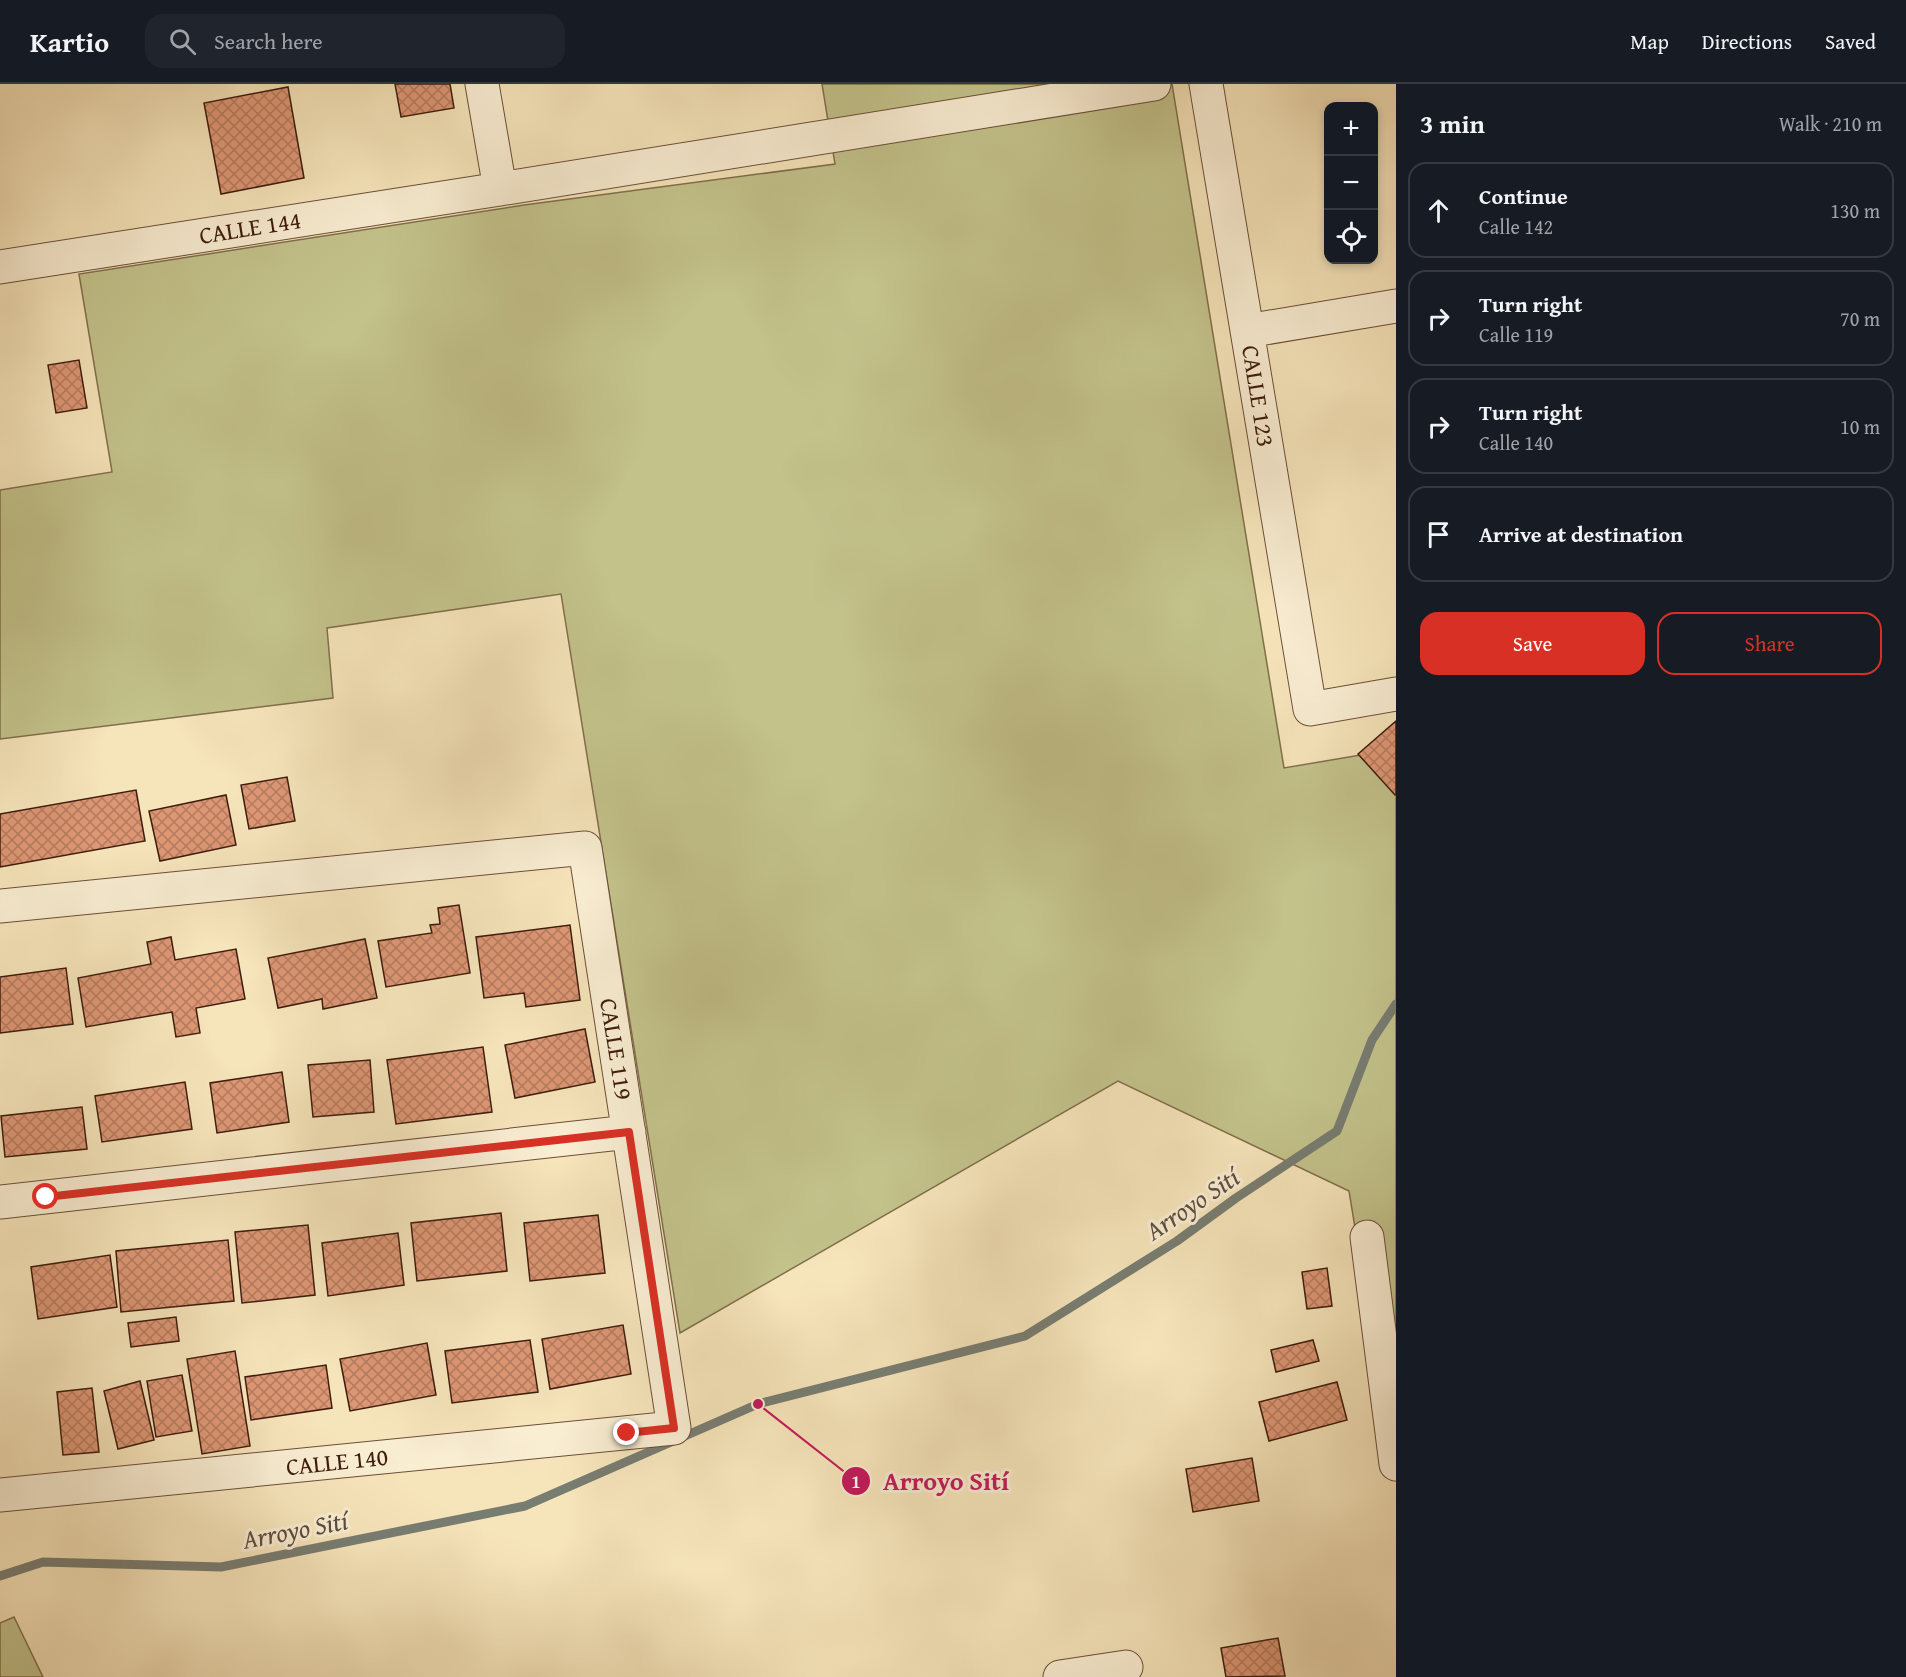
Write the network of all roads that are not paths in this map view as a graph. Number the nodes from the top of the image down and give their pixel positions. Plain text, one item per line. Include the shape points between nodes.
1 (482, 84) edge
2 (1154, 84) edge
3 (1206, 84) edge
4 (500, 189) junction
5 (0, 267) edge
6 (1396, 306) edge
7 (1247, 330) junction
8 (1396, 694) edge
9 (0, 906) edge
10 (629, 1132) junction
11 (0, 1202) edge
12 (1367, 1237) dead end
13 (674, 1428) joint
14 (1396, 1464) edge
15 (0, 1495) edge
16 (1126, 1667) dead end
17 (1060, 1677) edge

1 - 4 street
2 - 4 street, CALLE 144
3 - 7 street, CALLE 123
4 - 5 street, CALLE 144
6 - 7 street
7 - 8 street, CALLE 123 via 1310,709
9 - 10 street, CALLE 119 via 585,848
10 - 11 street
10 - 13 street, CALLE 119
12 - 14 street
13 - 15 street, CALLE 140
16 - 17 street

